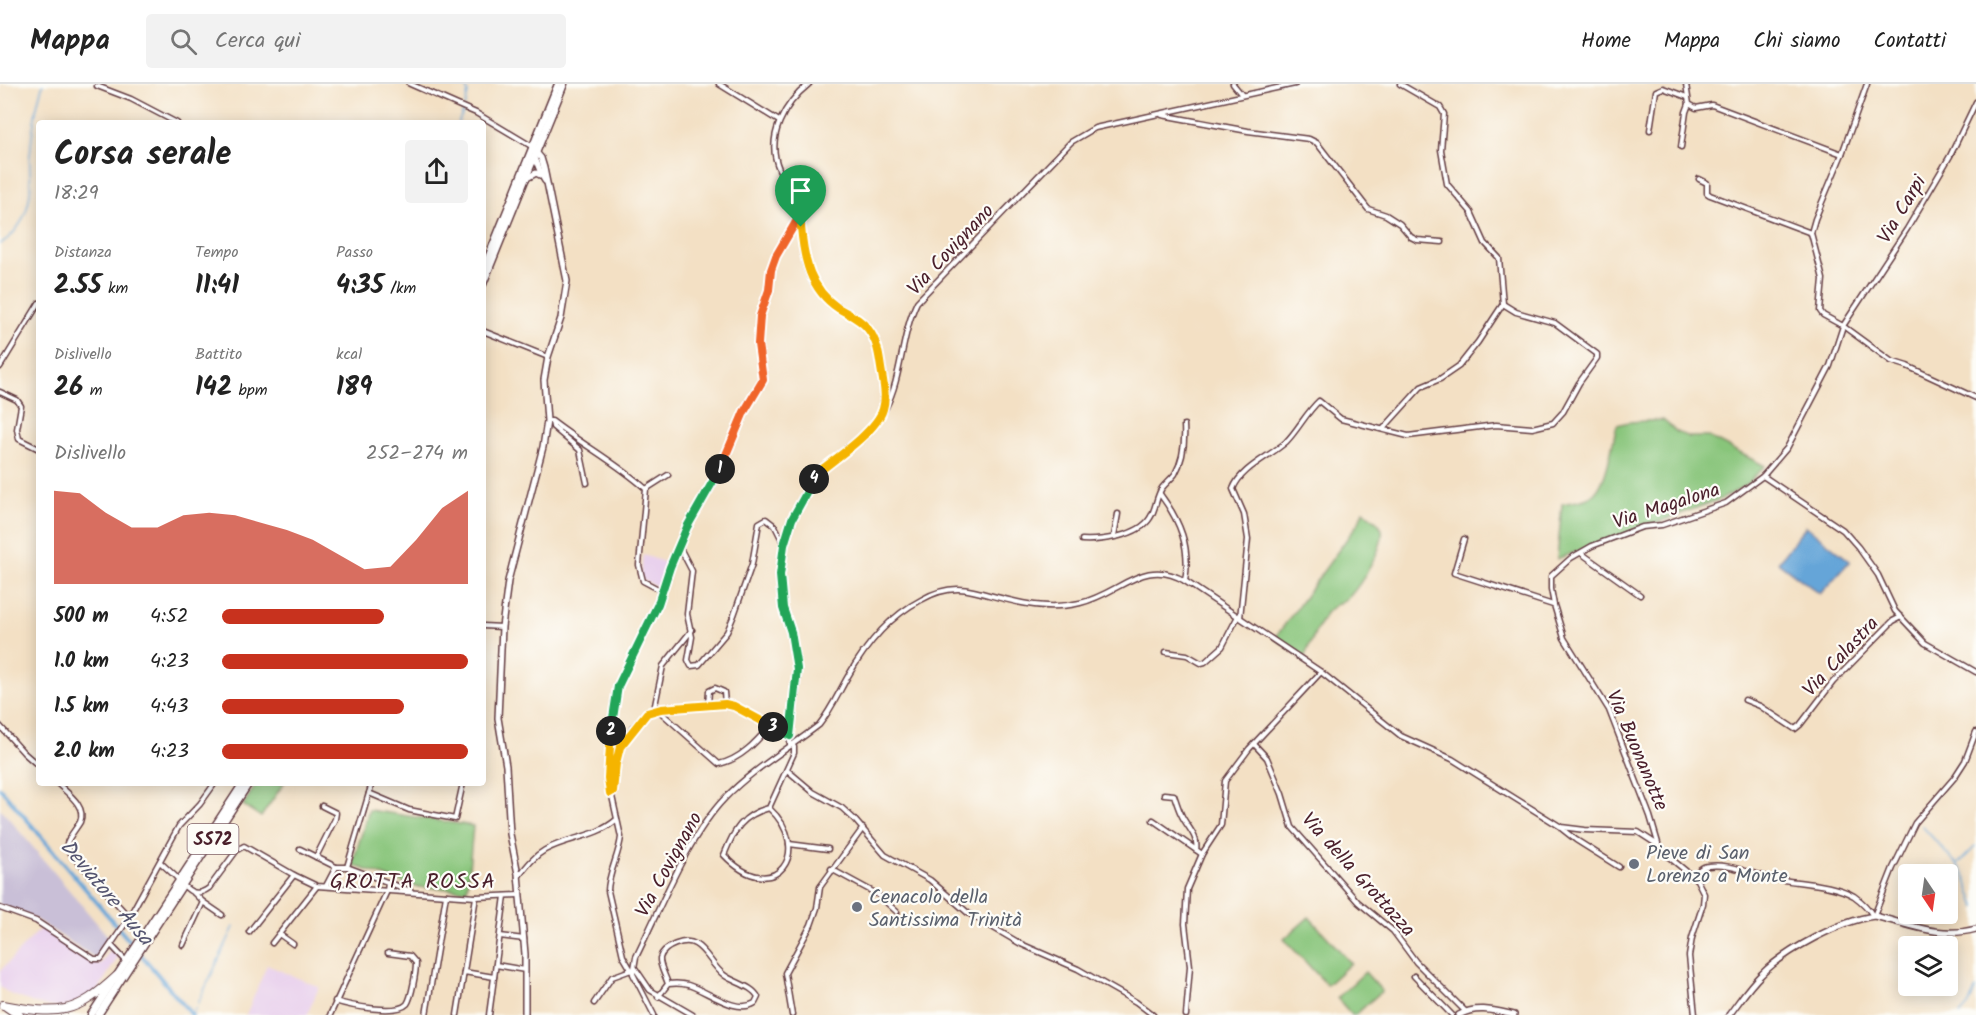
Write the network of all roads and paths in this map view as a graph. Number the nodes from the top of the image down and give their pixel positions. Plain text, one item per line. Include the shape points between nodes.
1 (410, 84) edge
2 (558, 84) edge
3 (564, 84) edge
4 (719, 84) edge
5 (809, 84) edge
6 (1233, 84) edge
7 (1295, 84) edge
8 (1400, 84) edge
9 (1686, 84) edge
10 (1867, 84) edge
11 (98, 86) dead end
12 (1242, 95) junction
13 (1688, 98) junction
14 (1976, 102) edge
15 (1689, 104) junction
16 (1158, 114) junction
17 (171, 120) edge
18 (779, 121) junction
19 (1650, 130) dead end
20 (1681, 147) dead end
21 (534, 150) junction
22 (1842, 154) junction
23 (542, 176) junction
24 (1699, 179) dead end
25 (525, 180) junction
26 (548, 185) junction
27 (800, 215) junction
28 (1811, 233) junction
29 (1442, 242) dead end
30 (486, 263) edge
31 (486, 277) edge
32 (1503, 304) junction
33 (36, 308) edge
34 (1843, 326) junction
35 (486, 332) edge
36 (548, 357) junction
37 (0, 367) edge
38 (0, 392) edge
39 (1976, 398) edge
40 (883, 411) junction
41 (549, 421) junction
42 (1184, 425) dead end
43 (1383, 429) junction
44 (36, 448) edge
45 (668, 475) dead end
46 (1763, 476) junction
47 (587, 483) dead end
48 (646, 489) junction
49 (1160, 494) junction
50 (1118, 514) dead end
51 (1114, 536) junction
52 (1464, 539) dead end
53 (1082, 540) dead end
54 (784, 545) junction
55 (679, 546) junction
56 (1581, 553) junction
57 (1551, 576) joint
58 (1185, 581) junction
59 (662, 591) junction
60 (1640, 595) dead end
61 (1554, 605) junction
62 (1239, 617) junction
63 (1901, 618) junction
64 (486, 626) edge
65 (502, 627) junction
66 (692, 630) junction
67 (1166, 652) dead end
68 (1321, 672) junction
69 (1976, 672) edge
70 (1745, 700) dead end
71 (725, 704) junction
72 (708, 705) junction
73 (656, 710) junction
74 (0, 726) edge
75 (770, 726) junction
76 (1976, 732) edge
77 (790, 736) junction
78 (1254, 744) junction
79 (791, 745) junction
80 (36, 763) edge
81 (787, 770) junction
82 (60, 786) edge
83 (213, 786) edge
84 (241, 786) edge
85 (247, 786) edge
86 (371, 786) edge
87 (462, 786) edge
88 (369, 793) junction
89 (610, 793) junction
90 (1164, 794) dead end
91 (322, 806) dead end
92 (769, 808) junction
93 (616, 820) junction
94 (1154, 820) dead end
95 (1560, 827) junction
96 (863, 828) junction
97 (789, 844) junction
98 (1658, 845) junction
99 (300, 849) dead end
100 (828, 849) dead end
101 (1196, 850) junction
102 (1202, 854) junction
103 (316, 857) junction
104 (160, 862) junction
105 (336, 867) junction
106 (347, 867) junction
107 (1619, 867) dead end
108 (831, 869) junction
109 (294, 876) junction
110 (1694, 876) junction
111 (518, 877) junction
112 (181, 883) junction
113 (388, 883) junction
114 (317, 886) junction
115 (325, 886) junction
116 (387, 891) junction
117 (415, 892) junction
118 (194, 893) junction
119 (446, 895) junction
120 (519, 895) junction
121 (505, 896) junction
122 (476, 897) junction
123 (203, 902) junction
124 (0, 908) edge
125 (897, 912) dead end
126 (222, 915) dead end
127 (1874, 916) junction
128 (128, 919) junction
129 (1976, 929) edge
130 (249, 932) dead end
131 (279, 934) junction
132 (500, 936) junction
133 (524, 939) junction
134 (112, 943) junction
135 (272, 943) dead end
136 (293, 944) dead end
137 (183, 945) dead end
138 (388, 953) dead end
139 (130, 959) junction
140 (496, 965) junction
141 (525, 970) junction
142 (633, 970) junction
143 (464, 972) junction
144 (117, 976) junction
145 (1414, 976) dead end
146 (494, 977) junction
147 (669, 984) junction
148 (658, 997) junction
149 (335, 1001) junction
150 (594, 1003) dead end
151 (1, 1004) edge
152 (1465, 1011) junction
153 (19, 1015) edge
154 (27, 1015) edge
155 (91, 1015) edge
156 (98, 1015) edge
157 (330, 1015) edge
158 (426, 1015) edge
159 (457, 1015) edge
160 (489, 1015) edge
161 (525, 1015) edge
162 (654, 1015) edge
163 (693, 1015) edge
164 (792, 1015) edge
165 (1153, 1015) edge
166 (1186, 1015) edge
167 (1452, 1015) edge
168 (1459, 1015) edge
169 (1514, 1015) edge
170 (1695, 1015) edge
171 (1729, 1015) edge

1 - 21 street via 476,113
2 - 21 main road
3 - 21 main road
4 - 18 street
5 - 18 street via 790,102
6 - 12 street
7 - 12 street, Via Covignano
8 - 32 street via 1440,107 1444,114 1441,150 1447,184 1471,212 1485,243 1499,258
9 - 13 street
10 - 22 street
11 - 17 street
12 - 16 street, Via Covignano
13 - 15 street
13 - 19 street via 1663,88 1656,91
14 - 34 street, Via Carpi via 1907,229
15 - 20 street
15 - 22 street via 1696,108 1712,105
16 - 29 street via 1309,139 1317,143 1368,209 1386,215 1417,240
16 - 40 street, Via Covignano via 1095,128 1071,142 937,280 911,314
18 - 27 street via 776,159 797,200
21 - 23 street
21 - 25 main road
21 - 26 street via 542,158
21 - 30 main road
22 - 28 street
23 - 25 street via 531,174
23 - 26 street
24 - 28 street via 1707,183 1710,195
25 - 31 main road
26 - 36 street via 567,281 561,318
27 - 40 street via 813,283 823,296 863,323 877,346 885,392
27 - 55 street via 776,256 760,316 758,344 763,380 744,412 718,476
28 - 34 street via 1823,279 1820,311
32 - 43 street via 1459,366 1421,387
32 - 43 street via 1516,312 1555,323 1597,354 1563,412 1552,423 1533,428 1496,425 1408,436
33 - 37 street
34 - 39 street via 1891,361
34 - 46 street, Via Magalona via 1830,366 1803,419
35 - 36 street
36 - 41 street via 544,380
38 - 44 street via 21,406 16,435
40 - 54 street, Via Covignano via 874,425 812,481 792,519
41 - 47 street via 580,450
41 - 48 street
41 - 65 street via 508,581
42 - 49 street via 1183,450 1175,473
43 - 62 street via 1341,419 1319,401 1287,440 1237,479 1233,489 1244,514 1248,539
45 - 48 street
46 - 56 street, Via Magalona via 1726,502 1662,525 1642,527
46 - 63 street, Via Calastra via 1843,530 1878,575
48 - 59 street via 640,577
49 - 51 street via 1144,526
49 - 58 street via 1178,520 1185,540
50 - 51 street
51 - 53 street
52 - 61 street via 1454,573
54 - 66 street via 772,522 763,520 727,632 695,666 688,660
54 - 77 street, Via Covignano via 780,592 797,669
55 - 59 street
55 - 66 street via 692,571 687,614
56 - 57 street, Via Magalona
56 - 60 street
57 - 61 street, Via Buonanotte
58 - 62 street
58 - 79 street via 1169,573 1153,572 1089,601 1050,607 963,589 935,593 890,621 860,657 825,717
59 - 89 street via 618,686 608,763
61 - 98 street, Via Buonanotte via 1569,648 1609,710
62 - 67 street via 1222,647 1205,662
62 - 68 street
63 - 69 street, Via Calastra via 1925,644
63 - 70 street, Via Calastra via 1893,621 1833,682 1795,729
64 - 65 street
65 - 111 street via 498,717
66 - 73 street via 663,666
68 - 78 street
68 - 95 street via 1401,736 1452,759
71 - 72 street
71 - 72 street via 724,692 715,688 709,691
71 - 75 street
72 - 73 street
73 - 75 street via 719,764 753,745
73 - 89 street via 640,719 620,747
74 - 80 street
75 - 77 street
76 - 127 street via 1954,778 1915,823
77 - 79 street, Via Covignano
78 - 102 street via 1225,781 1221,825
78 - 152 street, Via della Grottazza via 1267,758 1292,827 1358,902 1393,931 1416,962
79 - 81 street via 794,753
79 - 142 street, Via Covignano via 739,785 709,818 689,850
81 - 92 street
81 - 96 street via 813,792 842,808
82 - 128 street via 82,812 67,843 69,851
83 - 104 street via 179,826
84 - 112 main road, SS72
85 - 112 main road, SS72
86 - 88 street
87 - 88 street via 455,819 409,810
88 - 106 street
89 - 93 street
90 - 101 street via 1174,795 1195,838
91 - 103 street via 336,813
92 - 97 street via 782,823
92 - 97 street via 742,821 724,855 741,870 770,877 787,861
93 - 111 street via 590,836 545,850
93 - 142 street via 620,846 608,891 623,956
94 - 101 street
95 - 98 street via 1629,830 1645,834
95 - 107 street
96 - 108 street
96 - 165 street via 885,855 930,880 968,913 1021,944 1078,969
97 - 100 street
98 - 110 street
99 - 103 street
101 - 102 street
102 - 166 street via 1185,902 1191,966
103 - 105 street
104 - 112 street
104 - 128 street
105 - 106 street
105 - 115 street
106 - 113 street
108 - 125 street via 877,894
108 - 164 street via 820,887 811,925 785,974
109 - 114 street
109 - 118 street via 244,846 204,892
109 - 130 street
110 - 127 street via 1707,866 1724,866 1812,884 1854,896
110 - 170 street via 1704,894 1689,956
111 - 120 street
112 - 118 street
112 - 139 main road, SS72
113 - 116 street
113 - 117 street
114 - 115 street
114 - 131 street
115 - 116 street
116 - 117 street
116 - 149 street
117 - 119 street
118 - 123 street
119 - 122 street
119 - 158 street
120 - 121 street
120 - 133 street
121 - 122 street
121 - 132 street
122 - 143 street
123 - 126 street
123 - 137 street
124 - 134 street via 36,921 96,960 103,957
127 - 129 street via 1936,933
127 - 171 street via 1830,931 1771,965
128 - 134 street
131 - 135 street
131 - 136 street
132 - 133 street
132 - 140 street
133 - 141 street
134 - 139 street
138 - 149 street via 415,960 408,1004 396,1011 372,1011
139 - 144 main road, SS72
139 - 156 main road, SS72
140 - 141 street
140 - 146 street
141 - 161 street
142 - 148 street
142 - 150 street via 612,977
142 - 162 street
143 - 146 street
143 - 159 street
144 - 151 highway via 91,1001 71,1012 54,1014
144 - 155 main road, SS72
145 - 167 street
146 - 160 street
147 - 147 street via 661,955 686,941 695,943 722,973 758,997 755,1003 744,1007 690,985
147 - 148 street
148 - 163 street
149 - 157 street
151 - 153 highway
151 - 154 highway
152 - 168 street
152 - 169 street via 1484,1009

